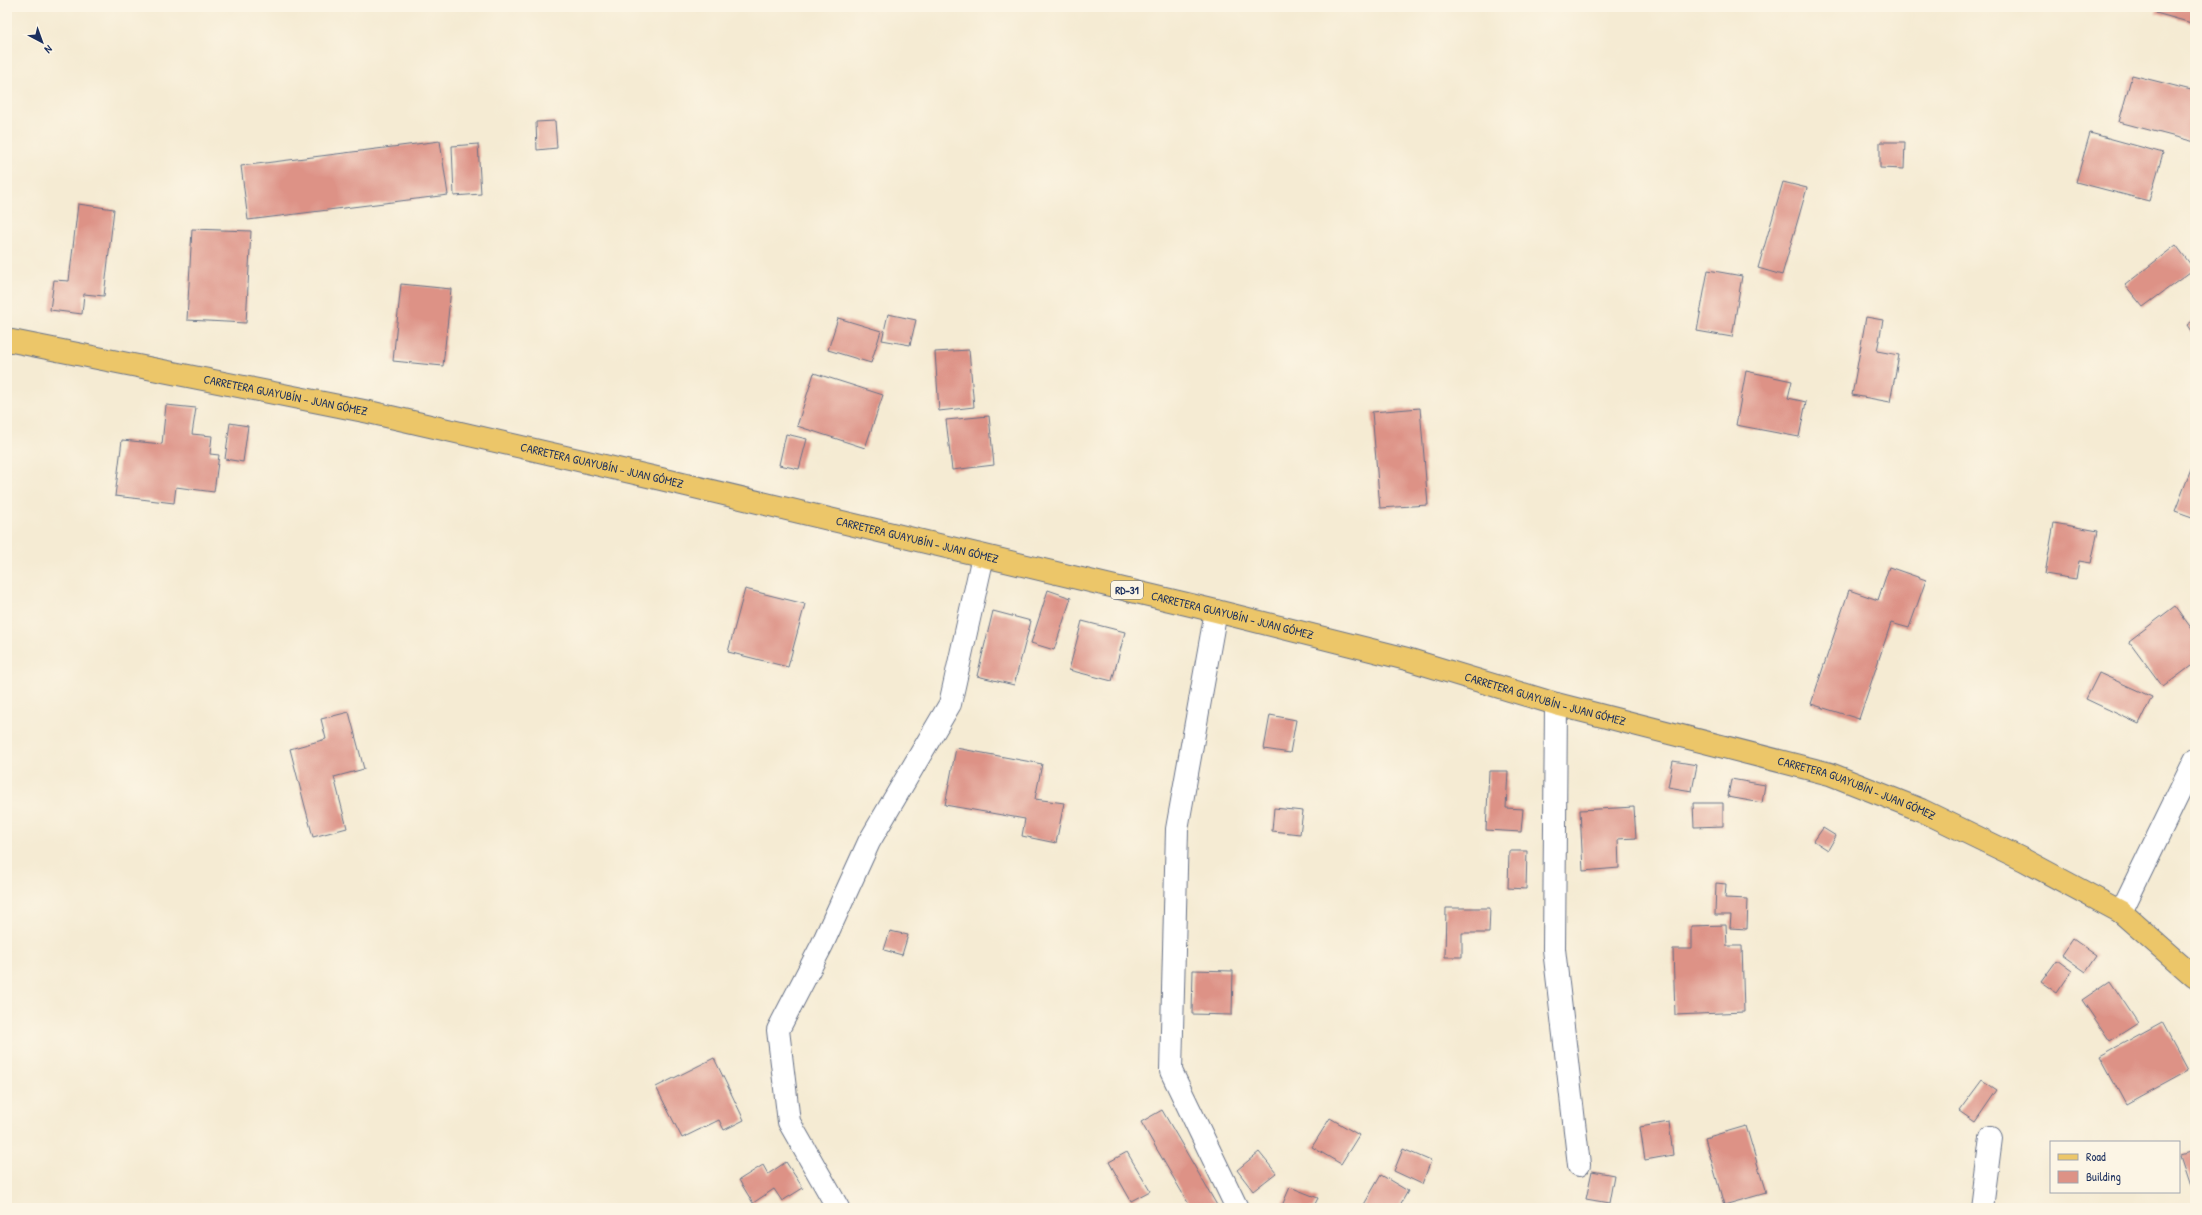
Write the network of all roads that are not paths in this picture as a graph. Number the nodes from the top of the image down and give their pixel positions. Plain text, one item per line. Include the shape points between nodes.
1 (7, 340) edge
2 (983, 556) junction
3 (1216, 611) junction
4 (1556, 704) junction
5 (2195, 760) edge
6 (2121, 912) junction
7 (2195, 977) edge
8 (1991, 1138) dead end
9 (1579, 1165) dead end
10 (838, 1208) edge
11 (1237, 1208) edge
12 (1982, 1208) edge

1 - 2 main road, CARRETERA GUAYUBÍN - JUAN GÓMEZ / RD-31 via 369,412
2 - 3 main road, CARRETERA GUAYUBÍN - JUAN GÓMEZ / RD-31
2 - 10 street via 950,704 869,842 822,945 778,1030 789,1122
3 - 4 main road, CARRETERA GUAYUBÍN - JUAN GÓMEZ / RD-31 via 1407,659
3 - 11 street via 1177,829 1171,1071
4 - 6 main road, CARRETERA GUAYUBÍN - JUAN GÓMEZ / RD-31 via 1830,774 1921,810 2024,860
4 - 9 street via 1554,949
5 - 6 street
6 - 7 main road, CARRETERA GUAYUBÍN - JUAN GÓMEZ / RD-31
8 - 12 street

